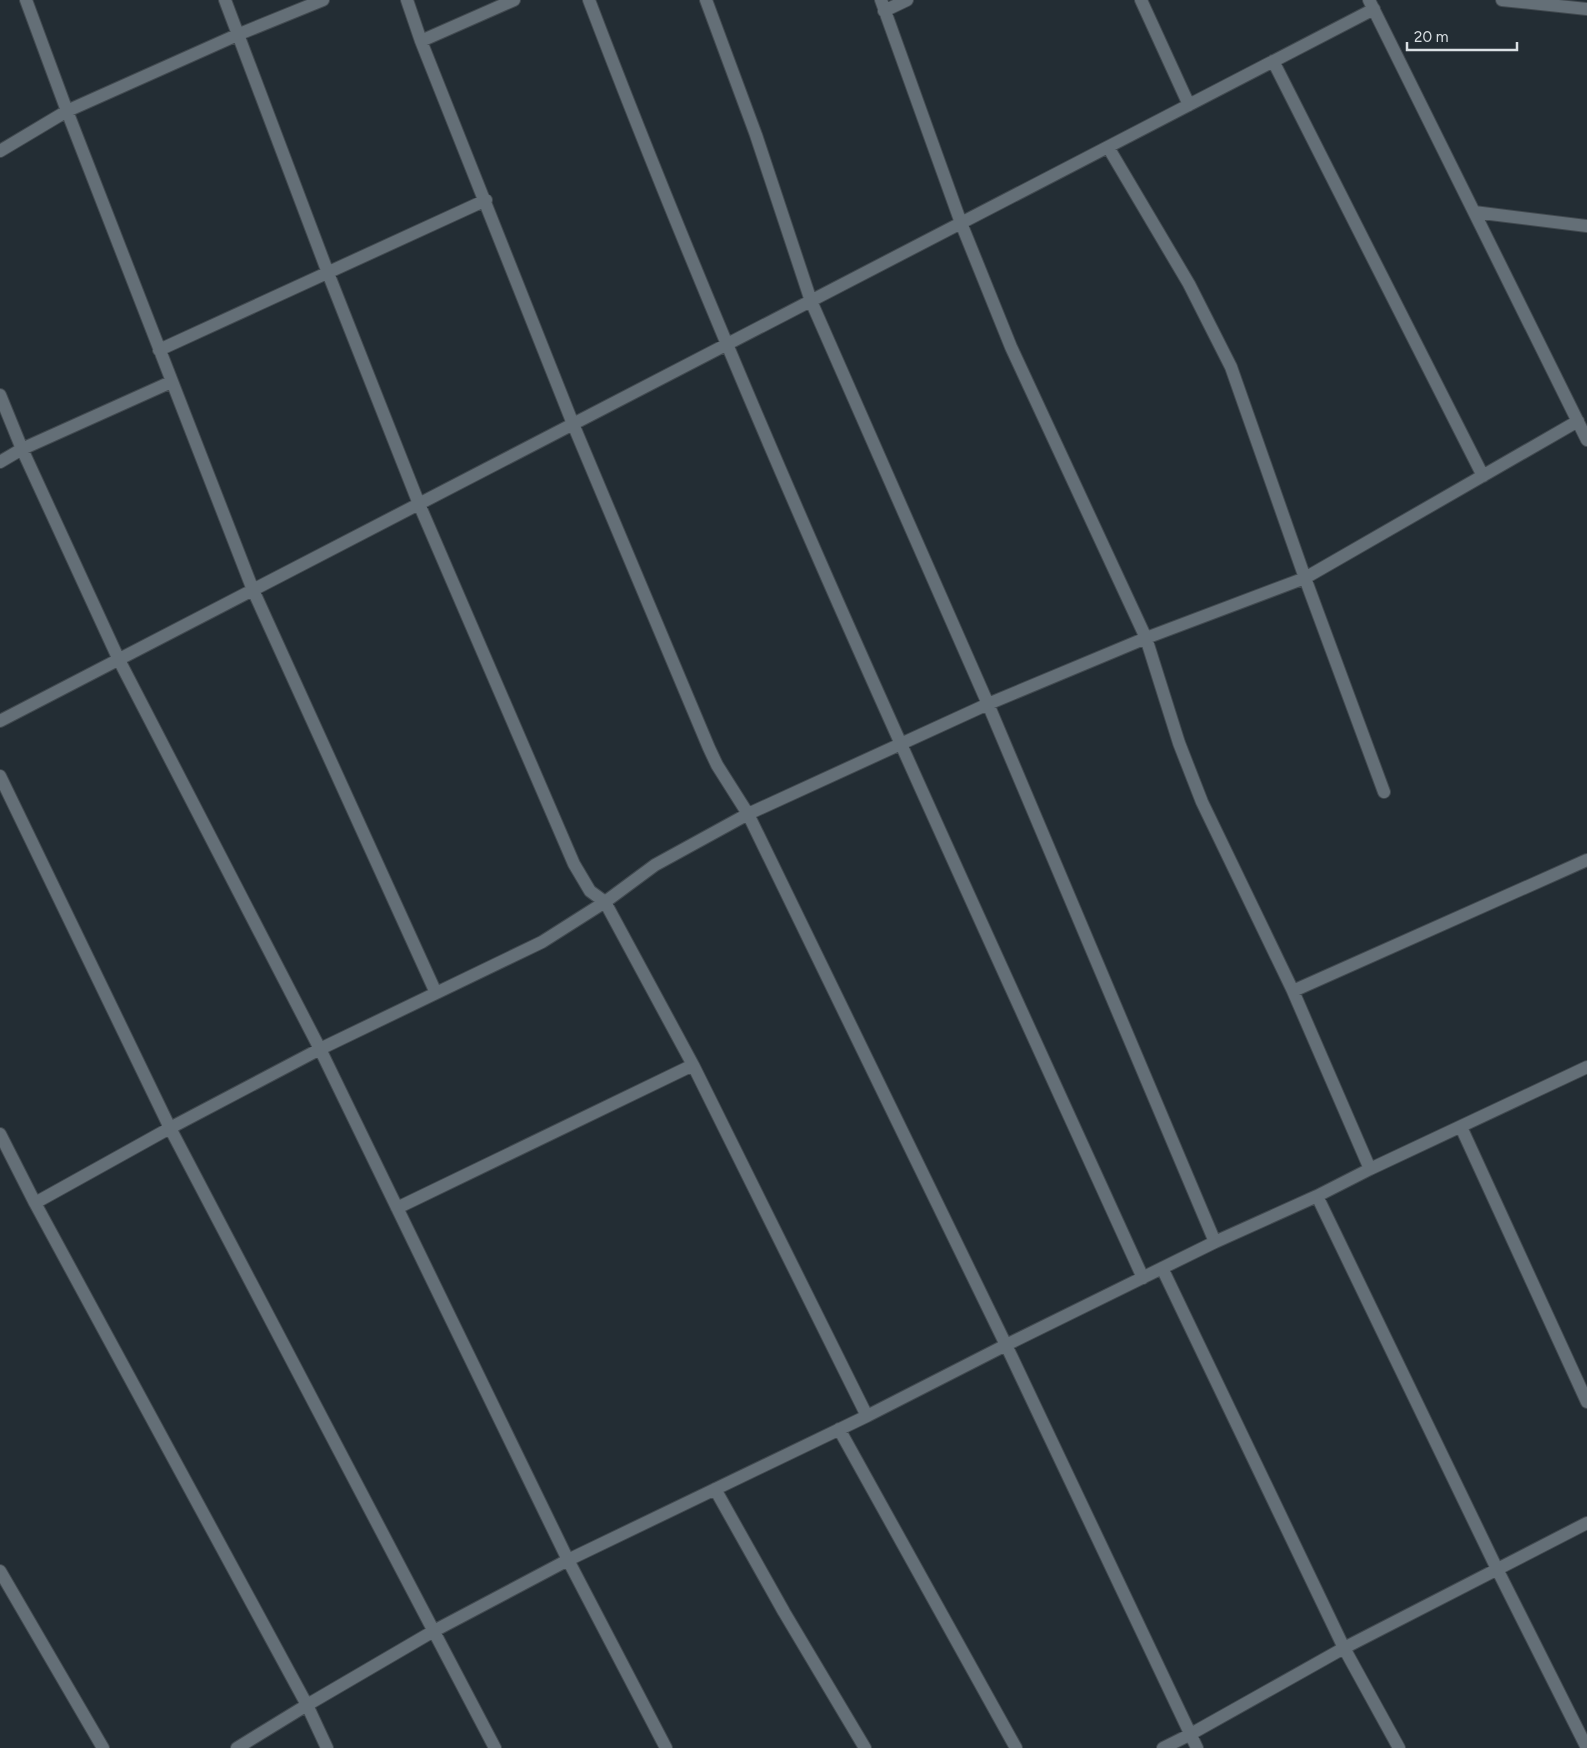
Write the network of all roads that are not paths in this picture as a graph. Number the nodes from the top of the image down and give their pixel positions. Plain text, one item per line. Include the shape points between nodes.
1 (26, 0) edge
2 (224, 0) edge
3 (324, 0) edge
4 (407, 0) edge
5 (514, 0) edge
6 (589, 0) edge
7 (706, 0) edge
8 (907, 0) edge
9 (1141, 0) edge
10 (1502, 0) edge
11 (1372, 5) edge
12 (882, 6) edge
13 (1587, 9) edge
14 (238, 35) junction
15 (421, 41) junction
16 (1273, 62) junction
17 (1189, 105) junction
18 (67, 111) junction
19 (1108, 147) junction
20 (0, 151) edge
21 (486, 200) junction
22 (1474, 212) junction
23 (961, 224) junction
24 (1587, 226) edge
25 (328, 273) junction
26 (811, 301) junction
27 (727, 344) junction
28 (159, 350) junction
29 (171, 382) junction
30 (0, 395) edge
31 (1578, 421) junction
32 (574, 424) junction
33 (1587, 440) edge
34 (22, 450) junction
35 (0, 462) edge
36 (1483, 476) junction
37 (419, 504) junction
38 (1305, 578) junction
39 (253, 590) junction
40 (1146, 638) junction
41 (119, 660) junction
42 (988, 704) junction
43 (0, 721) edge
44 (900, 743) junction
45 (0, 776) edge
46 (1384, 792) dead end
47 (748, 814) junction
48 (1587, 860) edge
49 (605, 902) junction
50 (1293, 991) junction
51 (436, 994) junction
52 (320, 1049) junction
53 (693, 1065) junction
54 (1587, 1067) edge
55 (1461, 1126) junction
56 (170, 1128) junction
57 (0, 1134) edge
58 (1370, 1169) junction
59 (1317, 1196) junction
60 (34, 1203) junction
61 (397, 1208) junction
62 (1215, 1242) junction
63 (1162, 1268) junction
64 (1143, 1278) junction
65 (1006, 1345) junction
66 (1587, 1402) edge
67 (867, 1416) junction
68 (839, 1429) junction
69 (714, 1489) junction
70 (1587, 1523) edge
71 (568, 1560) junction
72 (1497, 1569) junction
73 (0, 1571) edge
74 (432, 1632) junction
75 (1344, 1648) junction
76 (306, 1705) junction
77 (1189, 1735) junction
78 (103, 1748) edge
79 (237, 1748) edge
80 (327, 1748) edge
81 (495, 1748) edge
82 (666, 1748) edge
83 (865, 1748) edge
84 (1016, 1748) edge
85 (1163, 1748) edge
86 (1197, 1748) edge
87 (1399, 1748) edge
88 (1587, 1748) edge

1 - 18 street
2 - 14 street
3 - 14 street
4 - 15 street
5 - 15 street
6 - 27 street
7 - 26 street via 756,135
8 - 12 street
9 - 17 street
10 - 13 street
11 - 16 street
11 - 22 street
12 - 23 street
14 - 18 street
14 - 25 street
15 - 21 street
16 - 17 street
16 - 36 street
17 - 19 street
18 - 20 street
18 - 28 street
19 - 23 street
19 - 38 street via 1189,284 1231,367
21 - 25 street
21 - 32 street
22 - 24 street
22 - 31 street
23 - 26 street
23 - 40 street via 1011,347
25 - 28 street
25 - 37 street
26 - 27 street
26 - 42 street
27 - 32 street
27 - 44 street
28 - 29 street
29 - 34 street
29 - 39 street
30 - 34 street
31 - 33 street
31 - 36 street
32 - 37 street
32 - 47 street via 709,748
34 - 35 street
34 - 41 street
36 - 38 street
37 - 39 street
37 - 49 street via 574,864 590,891
38 - 40 street
38 - 46 street
39 - 41 street
39 - 51 street
40 - 42 street
40 - 50 street via 1179,743 1202,802
41 - 43 street
41 - 52 street
42 - 44 street
42 - 62 street
44 - 47 street
44 - 64 street
45 - 56 street
47 - 49 street via 655,865
47 - 65 street
48 - 50 street
49 - 51 street via 542,942
49 - 53 street
50 - 58 street
51 - 52 street
52 - 56 street
52 - 61 street
53 - 61 street
53 - 67 street
54 - 55 street
55 - 58 street
55 - 66 street
56 - 60 street
56 - 74 street
57 - 60 street
58 - 59 street
59 - 62 street
59 - 72 street
60 - 76 street
61 - 71 street
62 - 63 street
63 - 64 street
63 - 75 street
64 - 65 street
65 - 67 street
65 - 77 street
67 - 68 street
68 - 69 street
68 - 84 street
69 - 71 street
69 - 83 street
70 - 72 street
71 - 74 street
71 - 82 street
72 - 75 street
72 - 88 street
73 - 78 street
74 - 76 street
74 - 81 street
75 - 77 street
75 - 87 street
76 - 79 street
76 - 80 street
77 - 85 street
77 - 86 street

